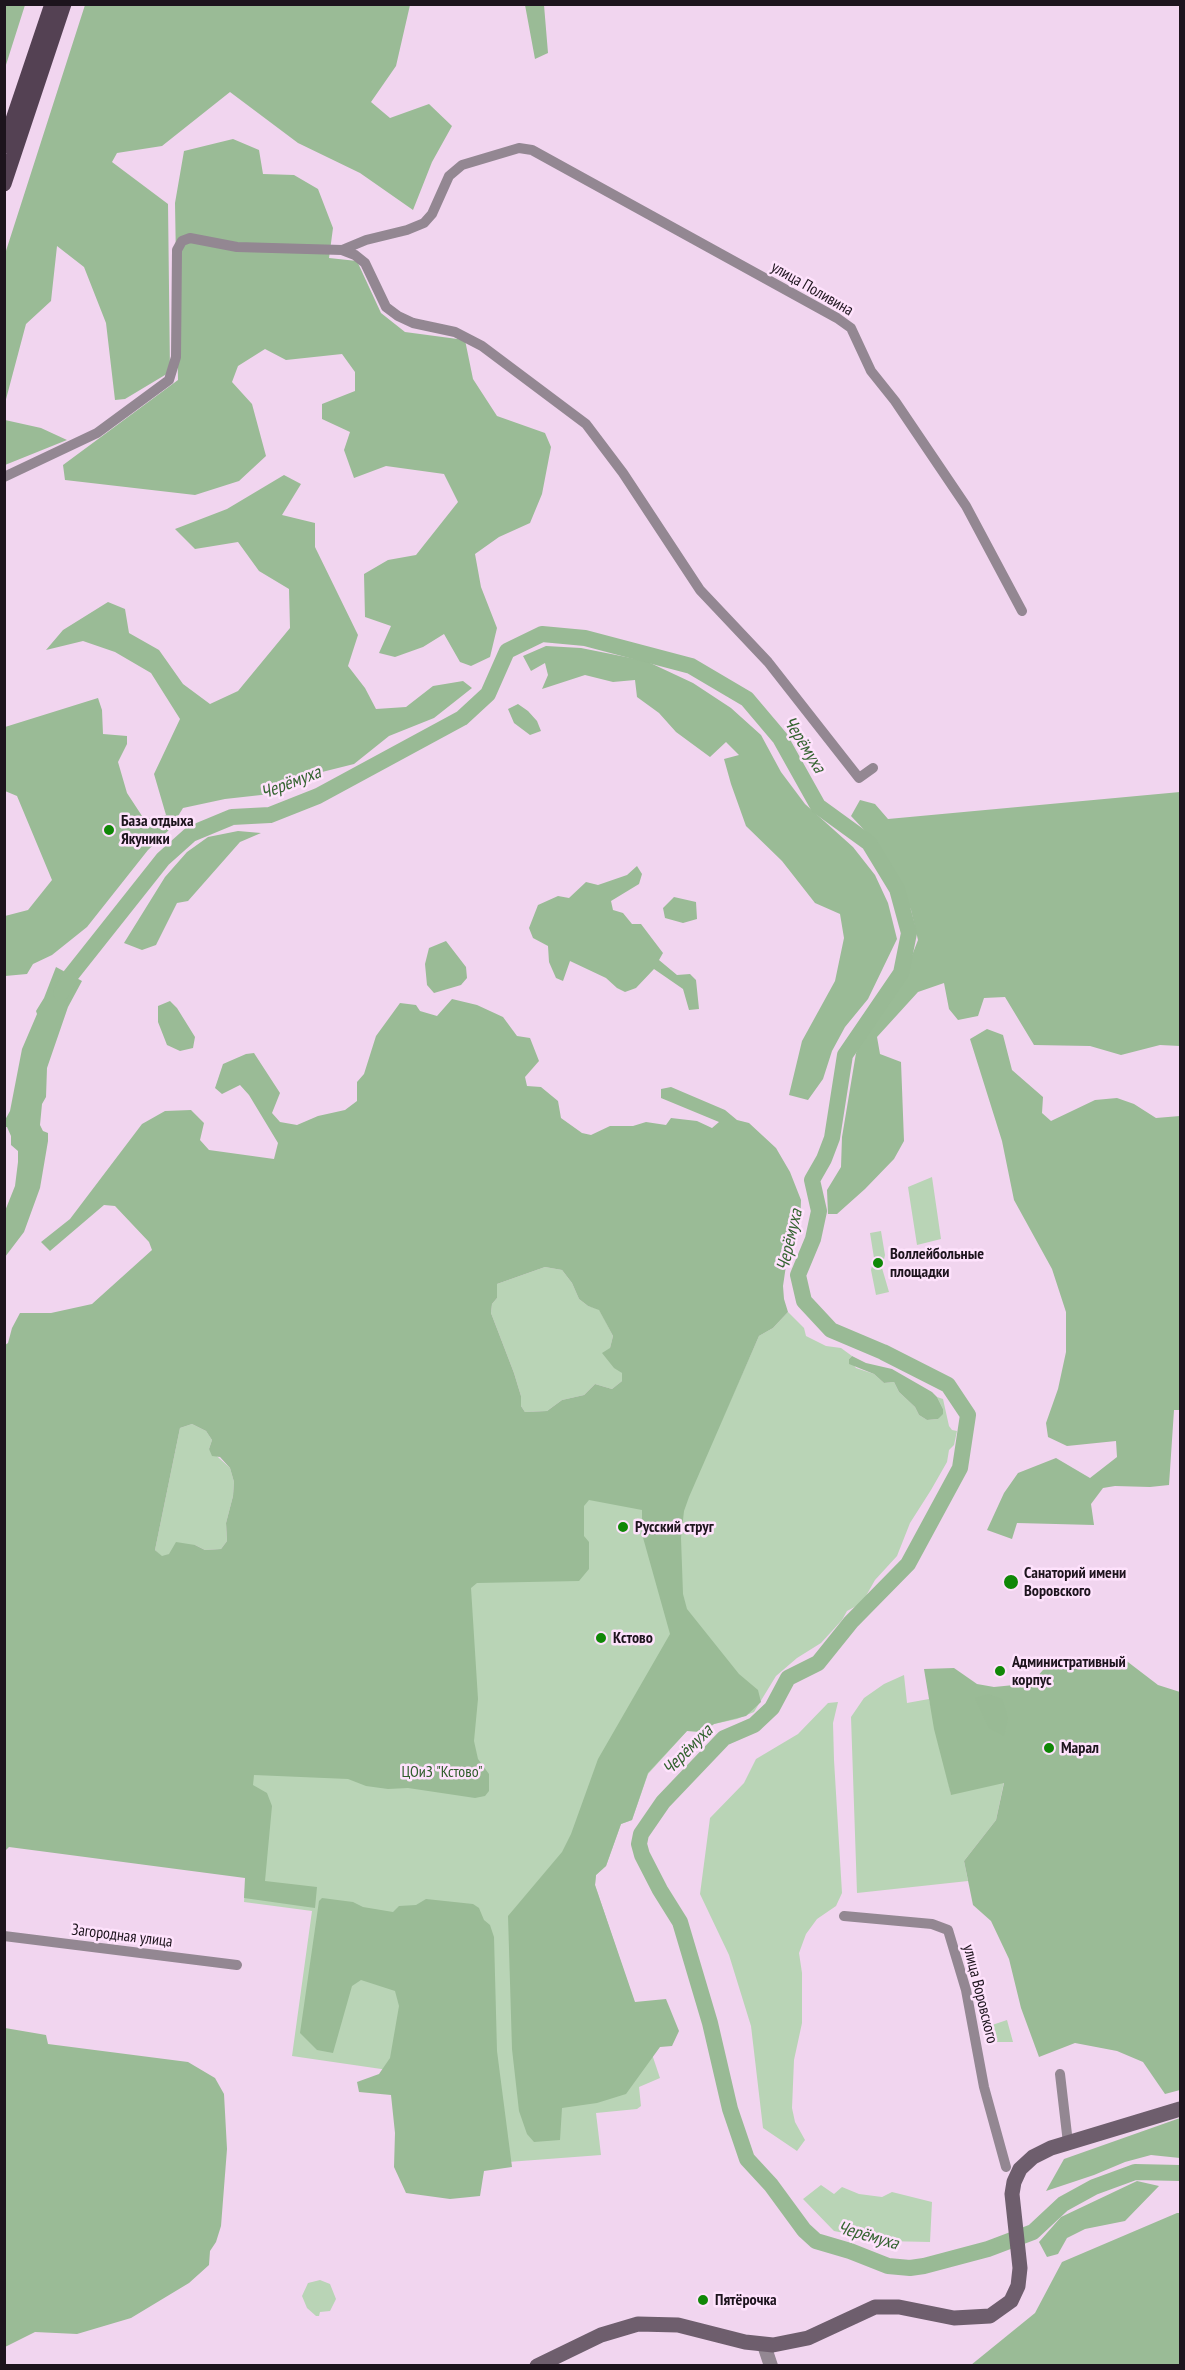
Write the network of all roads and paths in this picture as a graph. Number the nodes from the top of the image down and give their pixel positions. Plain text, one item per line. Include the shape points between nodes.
1 (52, 4) edge
2 (64, 4) edge
3 (4, 146) edge
4 (4, 184) edge
5 (342, 250) junction
6 (4, 477) edge
7 (1022, 611) dead end
8 (873, 768) dead end
9 (844, 1916) dead end
10 (4, 1936) edge
11 (237, 1965) dead end
12 (1060, 2074) dead end
13 (1180, 2109) edge
14 (1068, 2143) junction
15 (1006, 2167) dead end
16 (764, 2345) junction
17 (537, 2366) edge
18 (771, 2366) edge

1 - 3 main road
2 - 4 main road
5 - 6 street via 237,247 182,240 177,250 176,357 169,380 97,433
5 - 7 street, улица Поливина via 424,223 449,176 462,165 519,148 532,150 851,328 871,371 966,506
5 - 8 street via 365,263 386,308 413,323 455,332 482,346 586,424 700,590 768,662 860,778
9 - 15 street, улица Воровского via 932,1924 948,1930 966,1990 984,2087
10 - 11 street, Загородная улица
12 - 14 street
13 - 14 main road
14 - 16 main road via 1042,2152 1020,2169 1014,2182 1012,2202 1020,2278 1016,2294 1004,2308 990,2316 963,2318 875,2307 808,2338
16 - 17 main road via 685,2326 638,2324 601,2335
16 - 18 street

